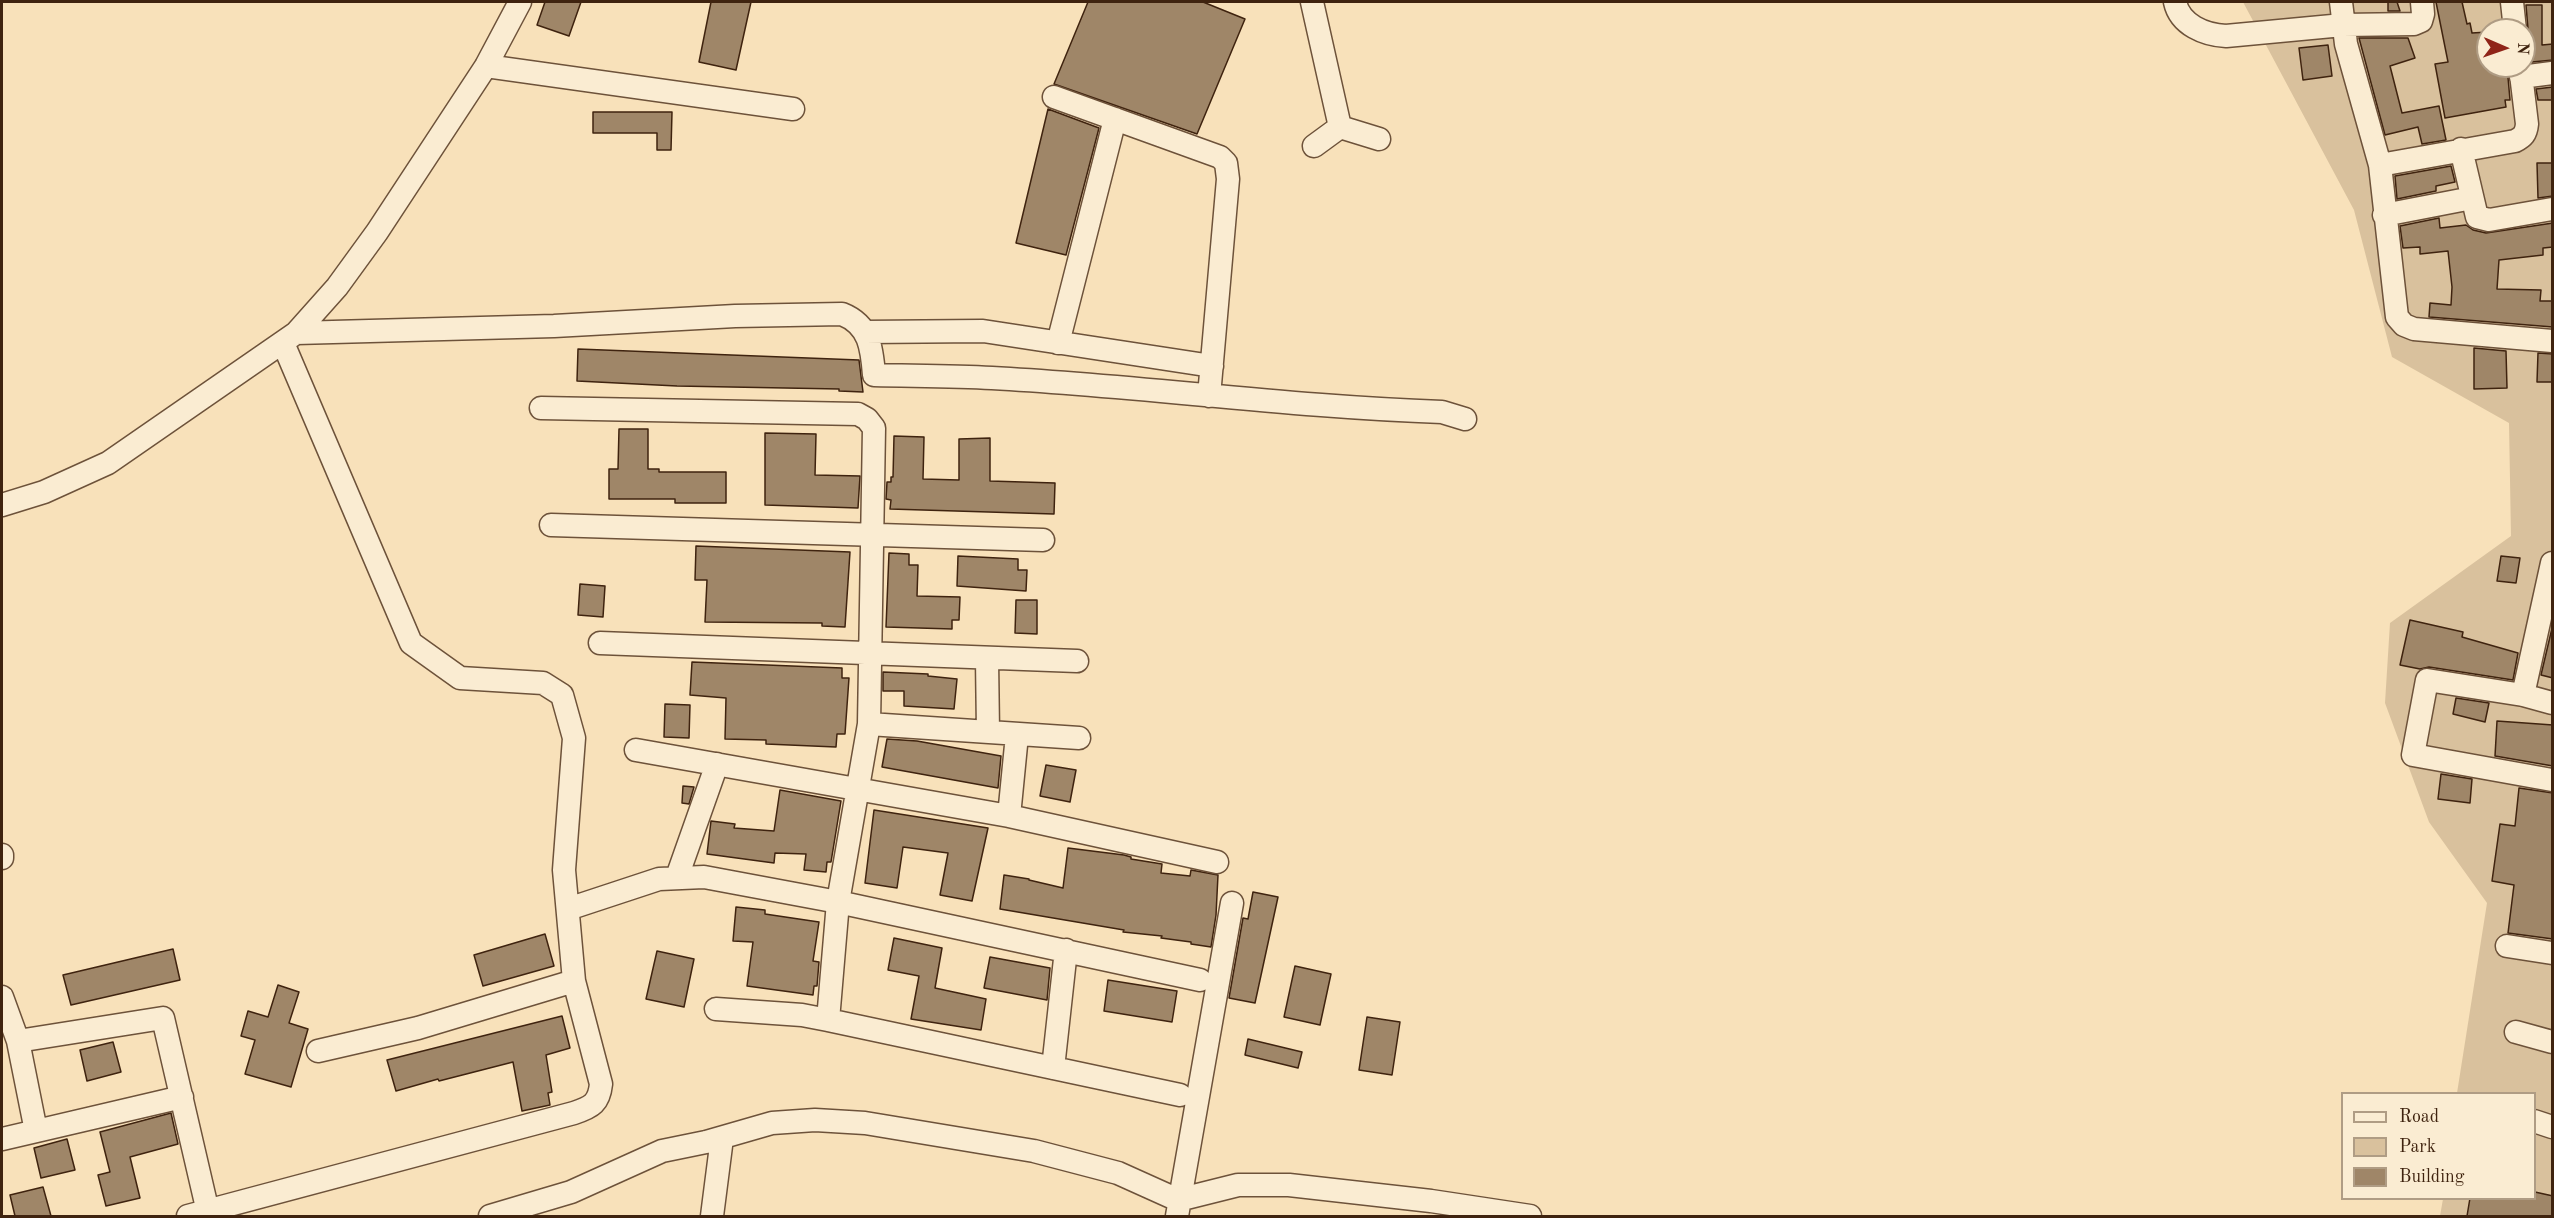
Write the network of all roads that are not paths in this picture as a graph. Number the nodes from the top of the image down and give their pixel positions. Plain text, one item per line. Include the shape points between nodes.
1 (520, 2) edge
2 (1312, 2) edge
3 (2175, 2) edge
4 (2341, 2) edge
5 (2422, 2) edge
6 (2512, 2) edge
7 (2514, 18) edge
8 (2343, 26) junction
9 (486, 66) junction
10 (2536, 72) edge
11 (2553, 74) edge
12 (2521, 78) edge
13 (1054, 97) dead end
14 (793, 109) dead end
15 (1115, 119) junction
16 (1340, 127) junction
17 (1379, 139) dead end
18 (1314, 146) dead end
19 (2461, 149) junction
20 (2380, 165) junction
21 (2472, 198) junction
22 (2553, 209) edge
23 (2384, 215) junction
24 (865, 332) junction
25 (289, 338) junction
26 (2553, 341) edge
27 (1058, 343) junction
28 (1212, 366) junction
29 (1209, 396) junction
30 (541, 408) dead end
31 (1465, 419) dead end
32 (2, 505) edge
33 (551, 525) dead end
34 (872, 534) junction
35 (1043, 540) dead end
36 (2553, 563) edge
37 (600, 643) dead end
38 (869, 654) junction
39 (987, 659) junction
40 (1077, 661) dead end
41 (2523, 695) junction
42 (2553, 703) edge
43 (869, 724) junction
44 (987, 732) junction
45 (1017, 735) junction
46 (1079, 738) dead end
47 (636, 750) dead end
48 (717, 764) junction
49 (2553, 780) edge
50 (858, 789) junction
51 (1009, 816) junction
52 (1217, 862) dead end
53 (677, 877) junction
54 (838, 902) junction
55 (1232, 903) dead end
56 (568, 909) junction
57 (2508, 946) dead end
58 (1066, 950) junction
59 (2553, 953) edge
60 (1200, 980) dead end
61 (574, 981) junction
62 (2, 997) edge
63 (716, 1009) dead end
64 (828, 1020) junction
65 (2516, 1032) dead end
66 (18, 1041) junction
67 (2553, 1042) edge
68 (318, 1051) dead end
69 (1053, 1068) junction
70 (1180, 1095) dead end
71 (182, 1097) junction
72 (2536, 1121) edge
73 (2553, 1127) edge
74 (36, 1131) junction
75 (722, 1138) junction
76 (2, 1139) edge
77 (1178, 1208) edge
78 (198, 1214) edge
79 (490, 1216) edge
80 (712, 1216) edge
81 (1530, 1216) edge

1 - 9 street
2 - 16 street
3 - 8 street via 2194,29 2211,36
4 - 8 street
5 - 8 street via 2421,21 2414,24
6 - 7 street
8 - 20 street
9 - 14 street
9 - 25 street via 377,232 337,287
10 - 11 street
12 - 19 street via 2527,124 2523,137
13 - 15 street
15 - 27 street
15 - 28 street via 1220,157 1226,163 1228,179
16 - 17 street
16 - 18 street
19 - 20 street
19 - 21 street
20 - 23 street
21 - 22 street via 2474,212 2483,219
21 - 23 street
23 - 26 street via 2395,309 2404,325
24 - 25 street via 842,315 735,316
24 - 27 street via 983,331
24 - 29 street via 874,375 991,378
25 - 32 street via 108,463 44,492
25 - 56 street via 411,643 460,678 543,683 562,695 574,738 564,870
27 - 28 street
28 - 29 street
29 - 31 street via 1442,412
30 - 34 street via 858,414 874,428
33 - 34 street
34 - 35 street
34 - 38 street
36 - 41 street
37 - 38 street
38 - 39 street
38 - 43 street
39 - 40 street
39 - 44 street
41 - 42 street
41 - 49 street via 2427,680 2413,756
43 - 44 street
43 - 50 street
44 - 45 street
45 - 46 street
45 - 51 street
47 - 48 street
48 - 50 street
48 - 53 street
50 - 51 street
50 - 54 street
51 - 52 street
53 - 54 street via 704,877
53 - 56 street via 659,879
54 - 58 street
54 - 64 street
55 - 77 street
56 - 61 street
57 - 59 street
58 - 60 street
58 - 69 street
61 - 68 street via 418,1028
61 - 78 street via 601,1084 592,1107
62 - 66 street
63 - 64 street
64 - 69 street
65 - 67 street
66 - 71 street via 163,1018
66 - 74 street
69 - 70 street
71 - 74 street
71 - 78 street
72 - 73 street
74 - 76 street
75 - 77 street via 772,1123 865,1123 1034,1151 1118,1173
75 - 79 street via 662,1151 571,1192
75 - 80 street
77 - 81 street via 1238,1185 1289,1185

